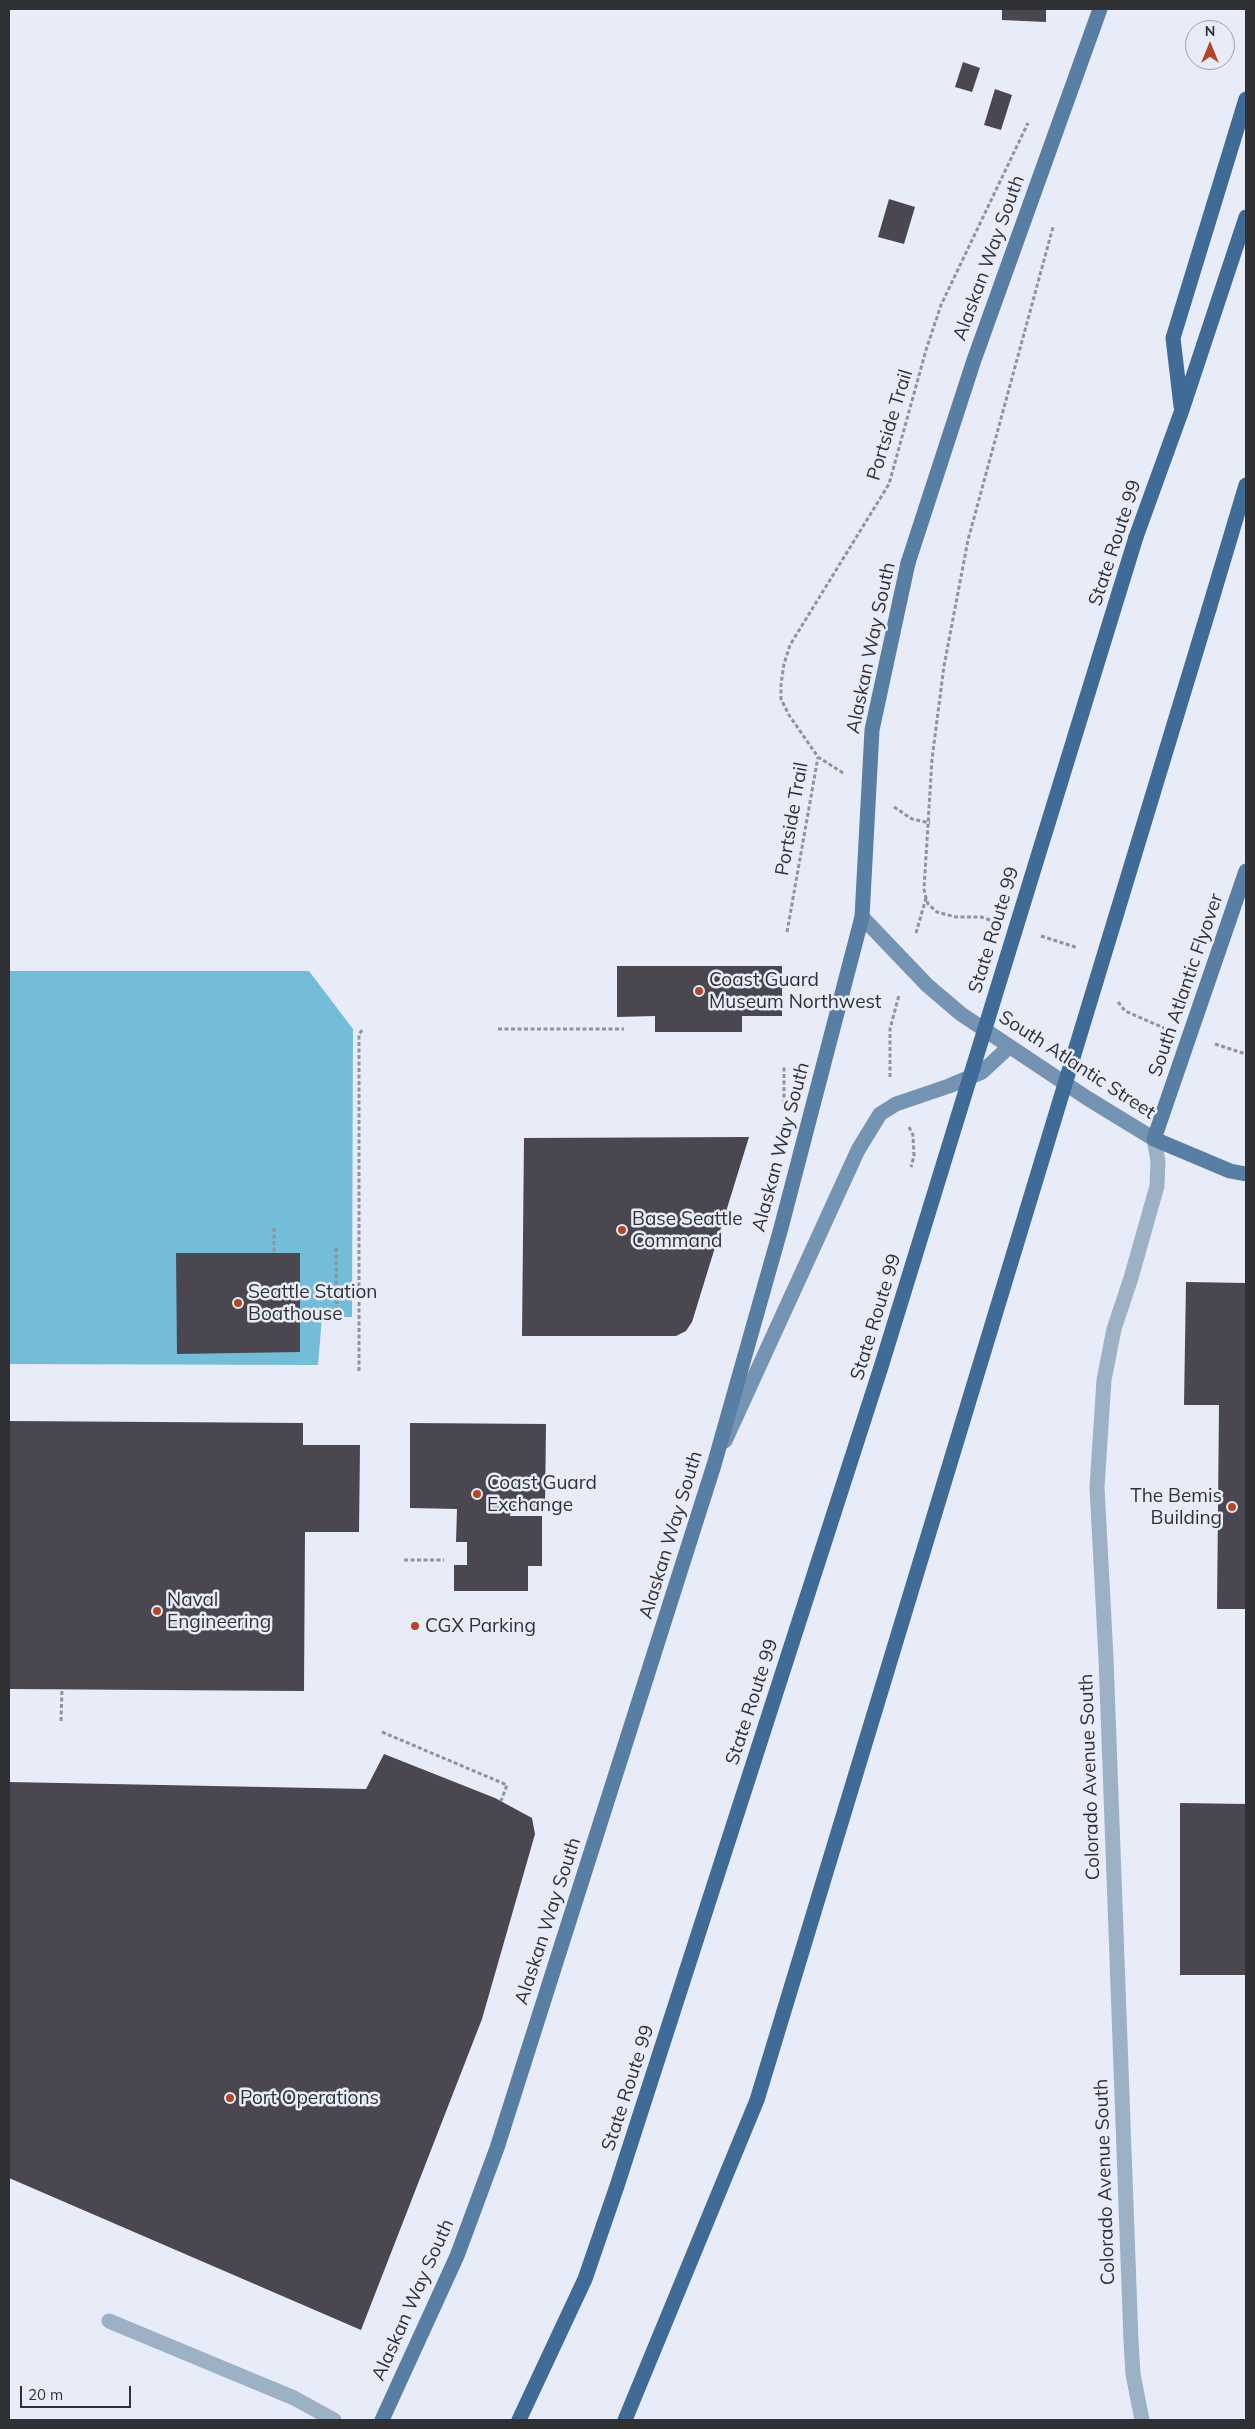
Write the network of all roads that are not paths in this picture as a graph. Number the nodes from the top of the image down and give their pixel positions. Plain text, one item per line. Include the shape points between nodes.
1 (1100, 9) edge
2 (1246, 99) edge
3 (1246, 217) edge
4 (1182, 410) junction
5 (1246, 485) edge
6 (1246, 513) edge
7 (1220, 575) junction
8 (1246, 871) edge
9 (862, 917) junction
10 (1009, 1047) junction
11 (1154, 1139) junction
12 (1246, 1174) edge
13 (714, 1465) junction
14 (109, 2321) dead end
15 (334, 2420) edge
16 (382, 2420) edge
17 (519, 2420) edge
18 (625, 2420) edge
19 (1142, 2420) edge

1 - 9 main road, Alaskan Way South, bridge via 974,360 908,563 872,730
2 - 4 highway via 1173,338
3 - 4 highway, State Route 99
4 - 17 highway, State Route 99, bridge via 1136,537 881,1367 617,2186 584,2279
5 - 7 highway
6 - 7 highway
7 - 18 highway, bridge via 757,2100
8 - 11 main road, South Atlantic Flyover
9 - 10 main road, South Atlantic Street via 927,984 961,1014
9 - 13 main road, Alaskan Way South
10 - 11 main road, South Atlantic Street
10 - 13 main road via 982,1072 896,1104 880,1114 858,1150
11 - 12 main road, South Atlantic Street via 1230,1171
11 - 19 street, Colorado Avenue South via 1158,1161 1156,1186 1134,1270 1114,1329 1104,1380 1097,1487 1130,2341
13 - 16 main road, Alaskan Way South via 497,2148 456,2256
14 - 15 street via 294,2398

